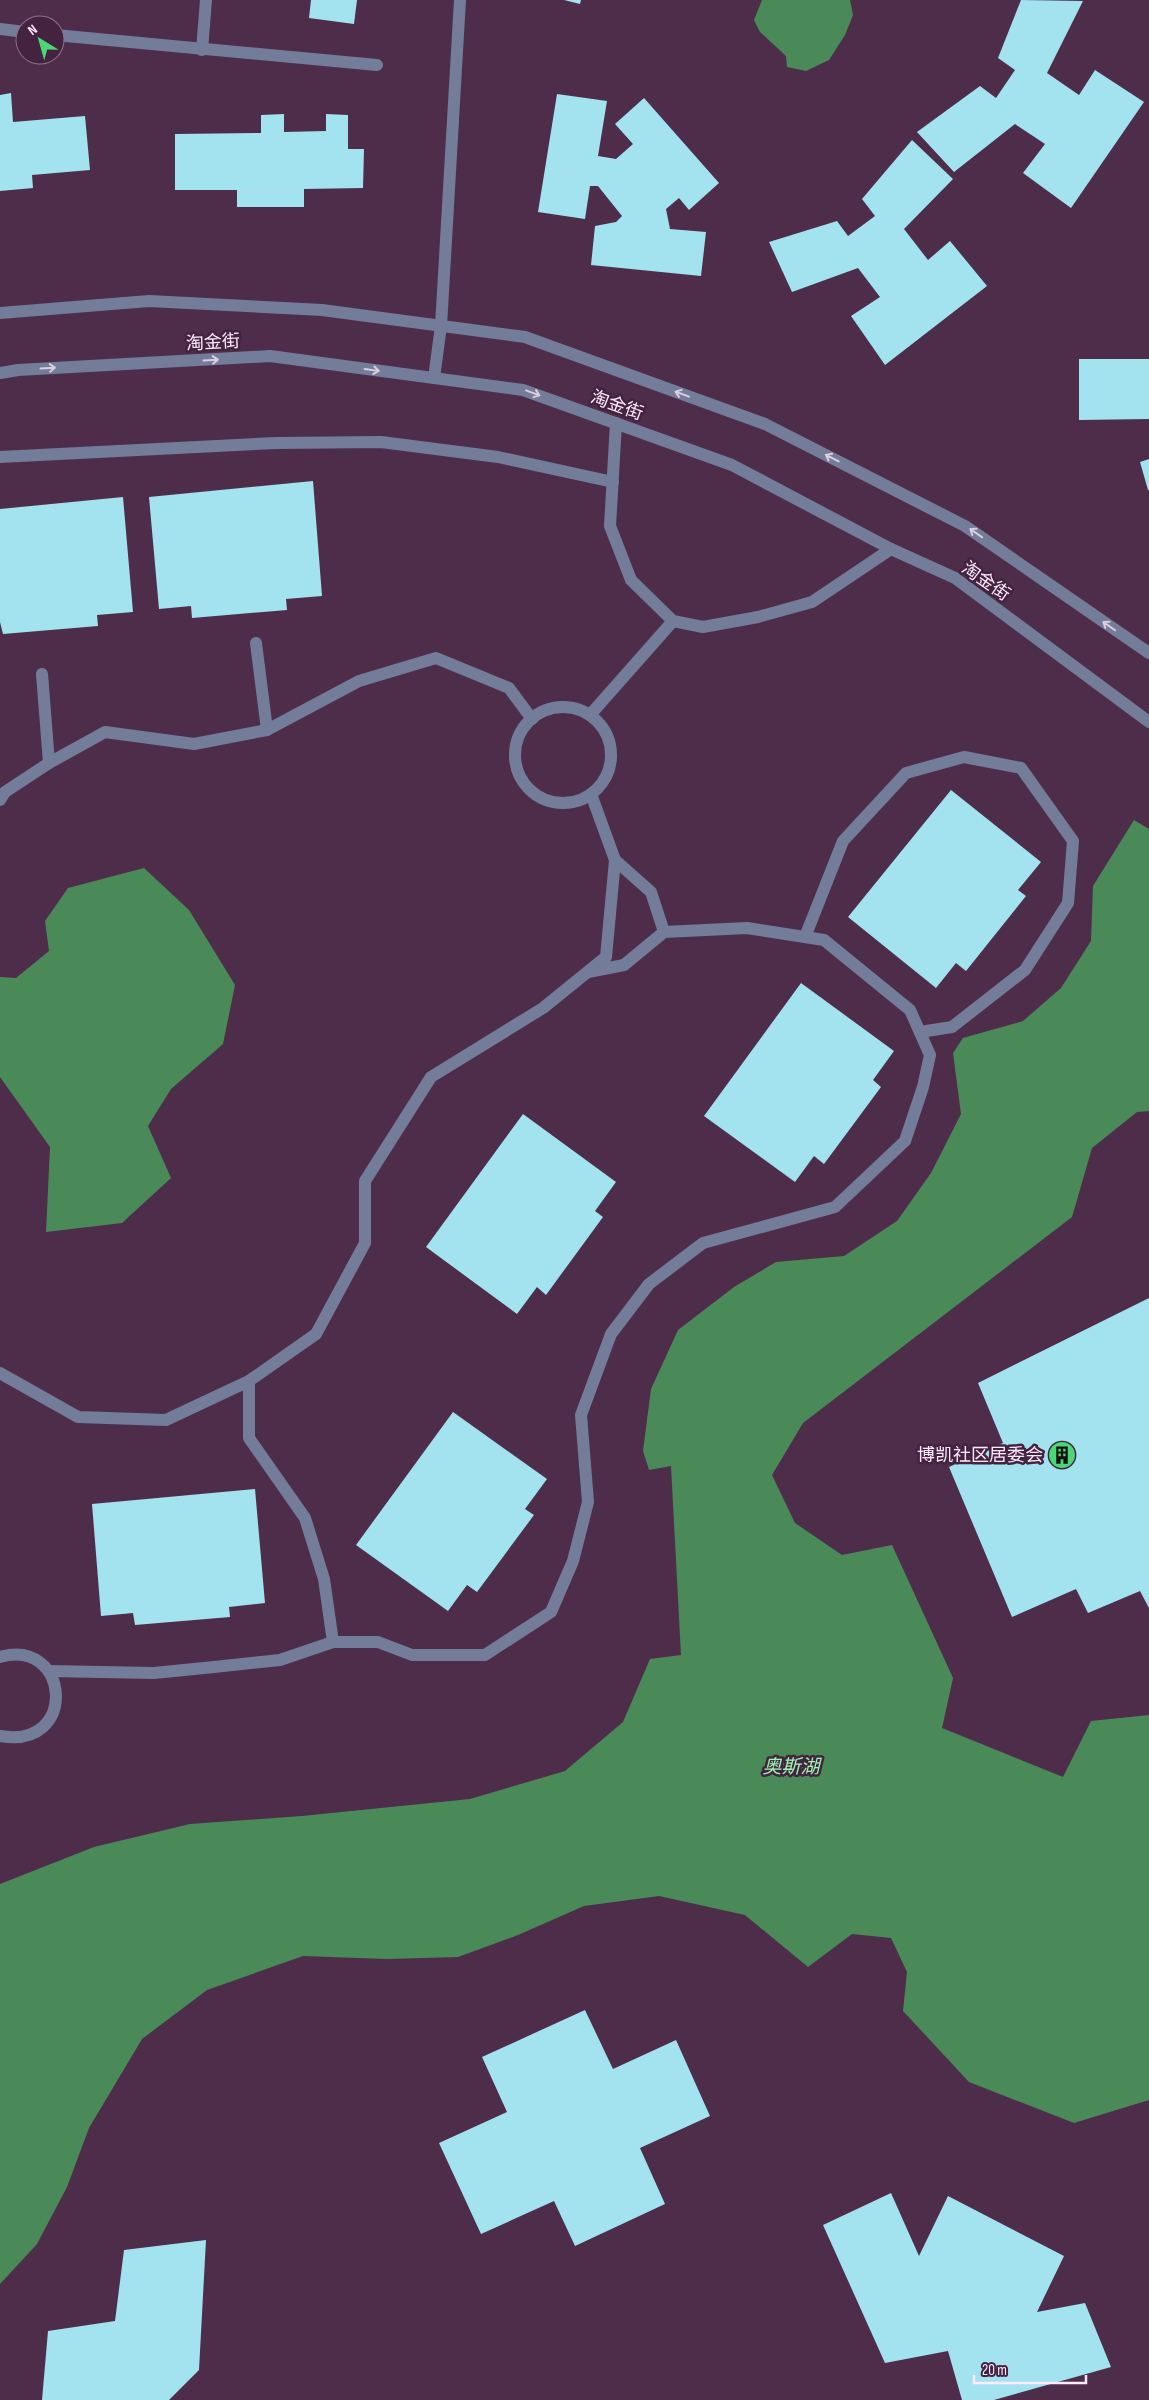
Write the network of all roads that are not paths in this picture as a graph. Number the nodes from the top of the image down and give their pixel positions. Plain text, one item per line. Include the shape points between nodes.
1 (206, 0) edge
2 (460, 0) edge
3 (0, 29) edge
4 (15, 31) edge
5 (65, 36) edge
6 (202, 50) junction
7 (377, 65) dead end
8 (0, 313) edge
9 (441, 326) junction
10 (0, 373) edge
11 (434, 378) junction
12 (616, 423) junction
13 (0, 457) edge
14 (613, 482) junction
15 (891, 549) junction
16 (674, 621) junction
17 (256, 643) dead end
18 (1149, 654) edge
19 (42, 674) dead end
20 (590, 715) junction
21 (532, 719) junction
22 (1149, 722) edge
23 (267, 730) junction
24 (50, 763) junction
25 (591, 794) junction
26 (0, 800) edge
27 (615, 860) junction
28 (664, 932) junction
29 (805, 937) junction
30 (588, 972) junction
31 (920, 1032) junction
32 (0, 1373) edge
33 (249, 1381) junction
34 (333, 1642) junction
35 (0, 1657) edge
36 (49, 1671) junction
37 (0, 1736) edge

1 - 6 street
2 - 9 street
3 - 4 street
5 - 6 street
6 - 7 street
8 - 9 street, 淘金街 via 149,301 322,310
9 - 11 street
18 -> 9 street, 淘金街 via 965,526 765,424 525,337
10 -> 11 street, 淘金街 via 270,356
11 -> 12 street, 淘金街 via 524,390
12 - 14 street
12 - 15 street, 淘金街 via 732,465
13 - 14 street via 267,443 382,442 498,457
14 - 16 street via 610,526 631,580
15 - 16 street via 812,602 758,617 703,627
15 - 22 street, 淘金街 via 955,578
16 - 20 street
17 - 23 street
19 - 24 street
20 - 21 street via 576,708 560,707 545,710
20 - 25 street via 608,739 611,754 609,770
21 - 23 street via 509,688 436,658 359,681
21 - 25 street via 521,731 515,746 515,763 530,791 544,800 560,804 576,802
23 - 24 street via 194,744 105,732
24 - 26 street via 5,792
25 - 27 street
27 - 28 street via 651,892
27 - 30 street via 606,957
28 - 29 street via 747,928
28 - 30 street via 624,965
29 - 31 street via 824,940 910,1010
29 - 31 street via 842,841 906,773 964,757 1021,768 1073,841 1068,903 1025,970 952,1027
30 - 33 street via 543,1008 431,1077 365,1181 365,1243 316,1334
31 - 34 street via 930,1055 905,1141 835,1207 703,1243 649,1284 611,1334 581,1415 588,1502 573,1561 550,1612 485,1655 412,1655 378,1642
32 - 33 street via 78,1417 166,1420
33 - 34 street via 249,1438 306,1518 324,1579
34 - 36 street via 280,1660 214,1667 154,1673
35 - 36 street via 24,1655
36 - 37 street via 57,1698 55,1711 48,1722 26,1737

